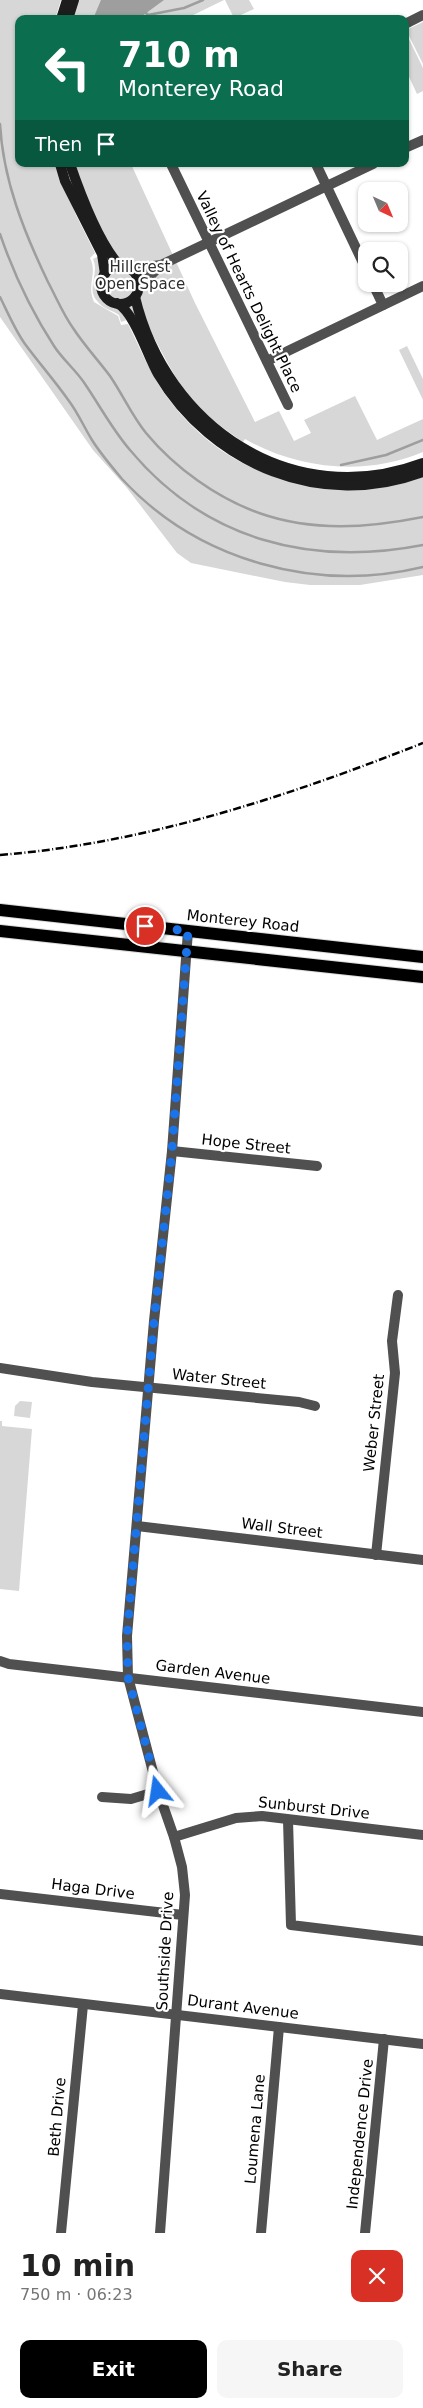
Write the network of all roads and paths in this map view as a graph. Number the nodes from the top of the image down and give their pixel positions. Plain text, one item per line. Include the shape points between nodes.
1 (67, 0) edge
2 (74, 0) edge
3 (62, 15) edge
4 (69, 15) edge
5 (423, 15) edge
6 (409, 22) edge
7 (423, 140) edge
8 (409, 146) edge
9 (61, 167) edge
10 (71, 167) edge
11 (172, 167) edge
12 (318, 167) edge
13 (367, 167) edge
14 (327, 186) junction
15 (209, 242) junction
16 (358, 252) edge
17 (162, 265) junction
18 (125, 268) junction
19 (105, 274) junction
20 (423, 286) edge
21 (136, 292) junction
22 (377, 292) edge
23 (117, 303) junction
24 (383, 305) junction
25 (266, 361) junction
26 (288, 405) dead end
27 (423, 463) edge
28 (423, 472) edge
29 (0, 910) edge
30 (0, 931) edge
31 (188, 931) junction
32 (185, 952) junction
33 (423, 957) edge
34 (423, 977) edge
35 (172, 1151) junction
36 (317, 1166) dead end
37 (398, 1295) dead end
38 (0, 1368) edge
39 (148, 1386) junction
40 (315, 1406) dead end
41 (137, 1526) junction
42 (376, 1555) junction
43 (423, 1560) edge
44 (0, 1661) edge
45 (128, 1677) junction
46 (423, 1712) edge
47 (158, 1791) junction
48 (102, 1797) dead end
49 (288, 1820) junction
50 (423, 1835) edge
51 (174, 1837) junction
52 (0, 1894) edge
53 (183, 1915) junction
54 (423, 1941) edge
55 (0, 1994) edge
56 (83, 2005) junction
57 (177, 2014) junction
58 (279, 2027) junction
59 (384, 2039) junction
60 (423, 2044) edge
61 (61, 2233) edge
62 (160, 2233) edge
63 (260, 2233) edge
64 (365, 2233) edge

1 - 3 street
2 - 4 street
5 - 6 street
7 - 8 street
9 - 19 street via 102,254
10 - 18 street via 109,251
11 - 15 street, Valley of Hearts Delight Place
12 - 14 street
13 - 14 street
14 - 15 street
14 - 16 street
15 - 17 street
15 - 25 street, Valley of Hearts Delight Place
17 - 18 street
17 - 21 street
18 - 19 street via 112,268
18 - 21 street via 136,276
19 - 23 street via 101,281 102,292
20 - 24 street
21 - 23 street via 126,303
21 - 27 street via 140,315 154,348 179,392 208,423 248,451 287,468 325,476 368,476
22 - 24 street
23 - 28 street via 131,319 172,398 196,425 237,455 278,474 328,484 359,485
24 - 25 street
25 - 26 street, Valley of Hearts Delight Place
29 - 31 main road, Monterey Road
30 - 32 main road
31 - 32 street, Southside Drive
31 - 33 main road, Monterey Road
32 - 34 main road
32 - 35 street, Southside Drive
35 - 36 street, Hope Street
35 - 39 street, Southside Drive
37 - 42 street, Weber Street via 392,1341 395,1373
38 - 39 street, Water Street via 92,1382
39 - 40 street, Water Street
39 - 41 street, Southside Drive
41 - 42 street, Wall Street
41 - 45 street, Southside Drive via 127,1636
42 - 43 street, Wall Street
44 - 45 street, Garden Avenue
45 - 46 street, Garden Avenue
45 - 47 street, Southside Drive
47 - 48 street via 131,1799
47 - 51 street, Southside Drive
49 - 50 street, Sunburst Drive
49 - 51 street, Sunburst Drive via 262,1816 236,1818
49 - 54 street via 291,1925
51 - 53 street, Southside Drive via 186,1895
52 - 53 street, Haga Drive
53 - 57 street, Southside Drive
55 - 56 street, Durant Avenue
56 - 57 street, Durant Avenue
56 - 61 street, Beth Drive
57 - 58 street, Durant Avenue
57 - 62 street, Southside Drive
58 - 59 street, Durant Avenue
58 - 63 street, Loumena Lane
59 - 60 street, Durant Avenue
59 - 64 street, Independence Drive

